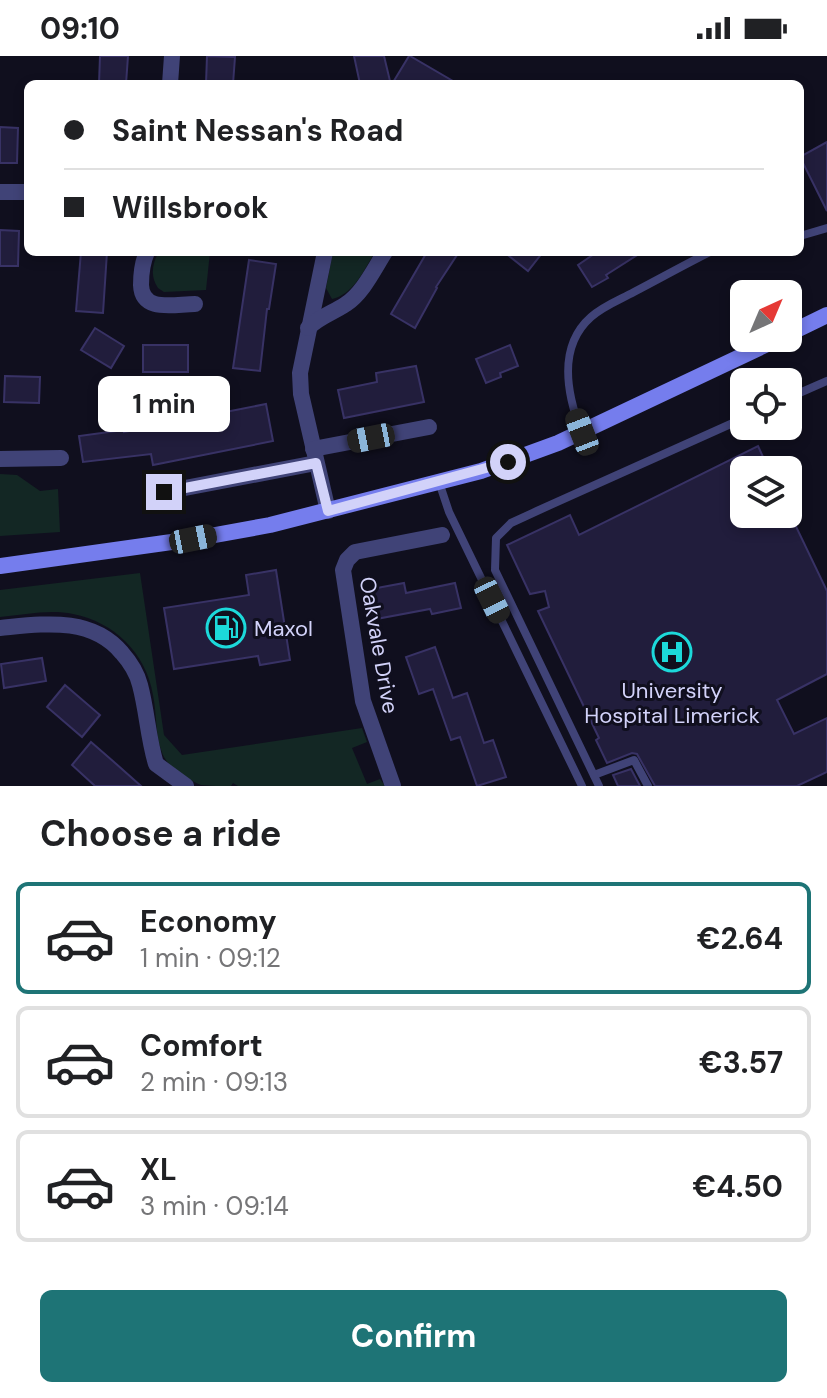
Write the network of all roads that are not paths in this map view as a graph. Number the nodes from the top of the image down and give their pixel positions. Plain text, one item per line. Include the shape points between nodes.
1 (172, 56) edge
2 (170, 80) edge
3 (0, 192) edge
4 (24, 192) edge
5 (827, 228) edge
6 (804, 235) edge
7 (146, 256) edge
8 (324, 256) edge
9 (382, 256) edge
10 (702, 256) edge
11 (195, 304) dead end
12 (827, 315) edge
13 (802, 327) edge
14 (308, 328) junction
15 (751, 352) edge
16 (827, 381) edge
17 (802, 392) edge
18 (730, 424) edge
19 (429, 427) dead end
20 (582, 432) junction
21 (315, 456) junction
22 (61, 458) dead end
23 (0, 459) edge
24 (439, 482) junction
25 (164, 492) dead end
26 (328, 511) junction
27 (442, 535) dead end
28 (0, 566) edge
29 (1, 628) edge
30 (594, 775) junction
31 (186, 786) edge
32 (393, 786) edge
33 (582, 786) edge
34 (599, 786) edge
35 (647, 786) edge

1 - 2 street
3 - 4 street
5 - 6 lane
7 - 11 street via 141,295 147,301
8 - 14 street
9 - 14 street via 348,303
10 - 20 lane via 598,311 581,329 571,350 567,384
12 - 13 main road
14 - 21 street via 301,394
15 - 20 main road
16 - 17 lane
18 - 30 lane via 511,523 496,538 495,570
19 - 21 street
20 - 24 main road
21 - 25 street
21 - 26 street
22 - 23 street
24 - 26 main road
24 - 33 lane
26 - 28 main road via 193,539
27 - 32 street, Oakvale Drive via 355,552 343,570 363,701
29 - 31 street via 76,625 115,644 140,682 156,764
30 - 34 lane
30 - 35 lane via 634,760

